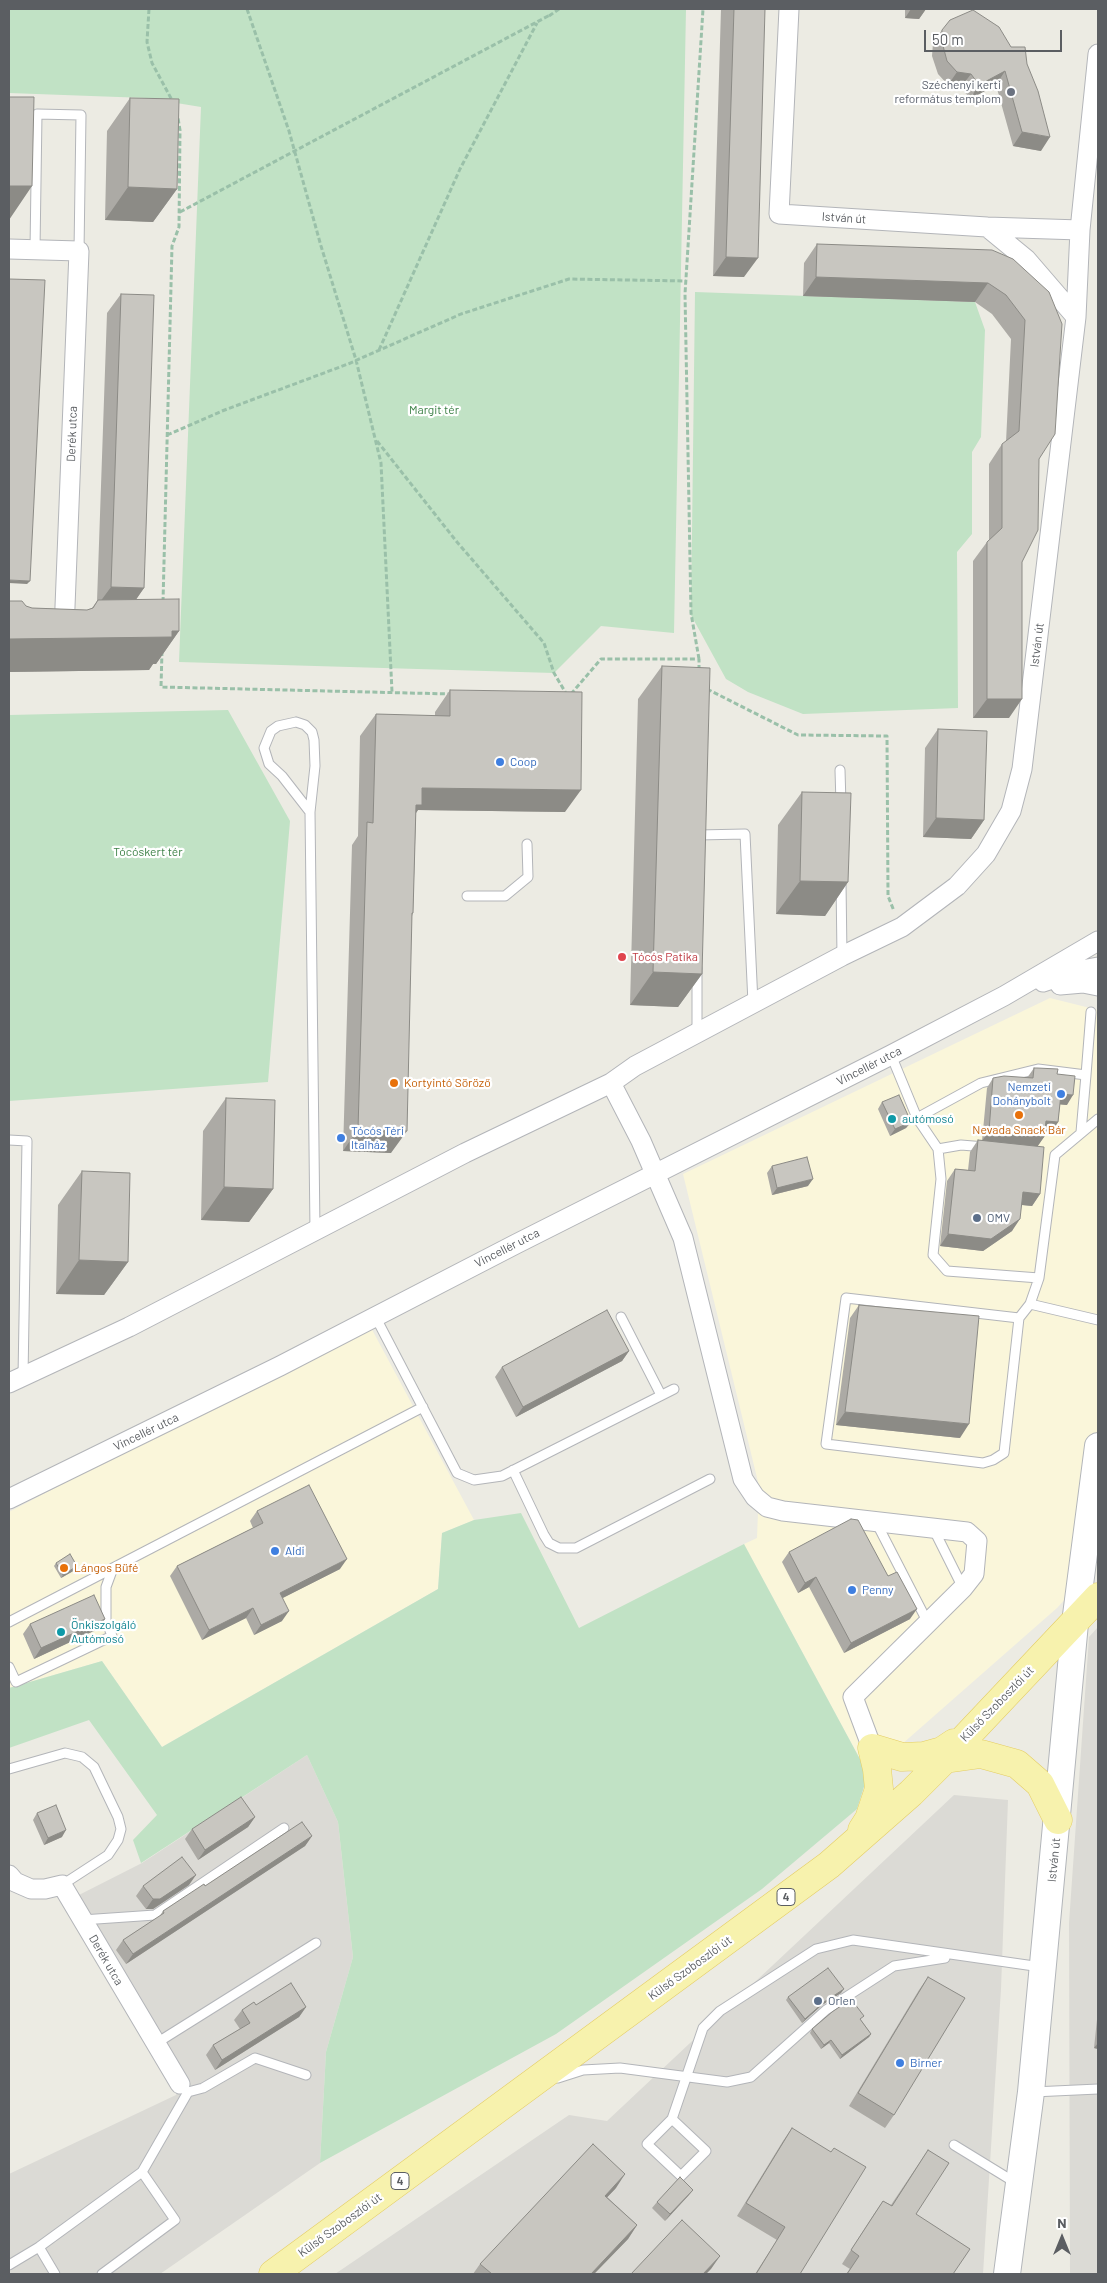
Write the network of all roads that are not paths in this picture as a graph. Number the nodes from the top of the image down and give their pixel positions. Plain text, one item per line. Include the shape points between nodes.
1 (788, 9) edge
2 (1098, 54) edge
3 (988, 226) junction
4 (1080, 230) junction
5 (9, 249) edge
6 (35, 249) junction
7 (79, 251) junction
8 (1076, 317) junction
9 (46, 631) edge
10 (840, 770) dead end
11 (310, 812) junction
12 (841, 819) edge
13 (698, 825) edge
14 (698, 834) junction
15 (527, 844) dead end
16 (698, 844) edge
17 (841, 868) edge
18 (467, 896) dead end
19 (1098, 941) edge
20 (697, 954) edge
21 (842, 956) junction
22 (1098, 967) edge
23 (1098, 986) edge
24 (1004, 996) junction
25 (753, 1004) junction
26 (1091, 1012) dead end
27 (697, 1033) junction
28 (891, 1055) junction
29 (1086, 1075) junction
30 (611, 1083) junction
31 (917, 1118) junction
32 (1098, 1119) edge
33 (1081, 1132) junction
34 (9, 1140) edge
35 (938, 1149) junction
36 (998, 1149) edge
37 (656, 1173) junction
38 (315, 1230) junction
39 (1039, 1278) junction
40 (1030, 1304) junction
41 (375, 1316) junction
42 (621, 1317) dead end
43 (1020, 1318) junction
44 (1098, 1320) edge
45 (16, 1380) edge
46 (674, 1389) dead end
47 (661, 1395) junction
48 (423, 1407) junction
49 (1098, 1446) edge
50 (513, 1470) junction
51 (710, 1479) dead end
52 (9, 1499) edge
53 (874, 1520) junction
54 (933, 1527) junction
55 (113, 1568) junction
56 (963, 1588) junction
57 (1098, 1597) edge
58 (9, 1622) edge
59 (1075, 1623) junction
60 (928, 1624) junction
61 (10, 1673) edge
62 (970, 1732) junction
63 (872, 1748) junction
64 (945, 1759) junction
65 (9, 1769) edge
66 (1058, 1820) junction
67 (284, 1828) dead end
68 (856, 1840) junction
69 (9, 1875) edge
70 (62, 1885) junction
71 (82, 1920) junction
72 (316, 1943) dead end
73 (966, 1958) junction
74 (1043, 1967) junction
75 (155, 2044) junction
76 (306, 2075) dead end
77 (685, 2077) junction
78 (526, 2087) junction
79 (184, 2088) junction
80 (1098, 2089) edge
81 (1031, 2092) junction
82 (672, 2119) junction
83 (954, 2146) dead end
84 (142, 2172) junction
85 (1019, 2184) junction
86 (39, 2247) junction
87 (9, 2264) edge
88 (55, 2274) edge
89 (102, 2274) edge
90 (273, 2274) edge
91 (1008, 2274) edge

1 - 3 street, István út via 779,214
2 - 4 street, István út
3 - 4 street
3 - 8 street via 1026,259
4 - 8 street, István út
5 - 6 street
6 - 7 street
6 - 7 lane via 37,114 81,116
7 - 9 street, Derék utca via 64,632
8 - 21 street, István út via 1022,769 1011,811 986,854 957,886 902,927
10 - 12 lane
11 - 11 lane via 315,766 312,732 305,725 287,723 271,731 264,748 265,757
11 - 38 lane
13 - 14 lane
14 - 16 lane
14 - 25 lane via 745,834
15 - 18 lane via 528,877 505,896
17 - 21 lane
19 - 24 street, Vincellér utca
20 - 27 lane
21 - 25 street
22 - 24 street, Vincellér utca via 1076,971
23 - 24 street via 1072,983
24 - 28 street, Vincellér utca
25 - 27 street
26 - 29 lane
27 - 30 street via 635,1066
28 - 31 lane
28 - 37 street, Vincellér utca
29 - 31 lane via 1038,1069 1009,1075 981,1084
29 - 33 lane
30 - 37 street
30 - 38 street
31 - 35 lane
32 - 33 lane
33 - 39 lane via 1050,1155
34 - 45 lane via 27,1140
35 - 36 lane via 961,1145
35 - 39 lane via 941,1179 933,1255 947,1271
37 - 41 street, Vincellér utca
37 - 53 street via 683,1238 742,1479 754,1497 767,1507
38 - 45 street via 129,1327
39 - 40 lane
40 - 43 lane
40 - 44 lane
41 - 48 lane
41 - 52 street, Vincellér utca via 239,1387
42 - 47 lane
43 - 43 lane via 1004,1453 983,1463 826,1444 846,1298
46 - 47 lane
47 - 50 lane
48 - 50 lane via 457,1473 482,1480
48 - 55 lane
49 - 59 street, István út
50 - 51 lane via 544,1535 559,1548 576,1548
53 - 54 street
53 - 60 lane
54 - 56 lane
54 - 56 street via 967,1532 977,1541 974,1574
55 - 58 lane
55 - 61 lane via 106,1587 106,1620 112,1636 16,1682
56 - 60 street
57 - 59 main road, 4
59 - 62 main road, Külső Szoboszlói út / 4
59 - 66 street, István út
60 - 63 street via 853,1697
62 - 63 main road via 942,1751 924,1756 902,1757
62 - 64 main road, Külső Szoboszlói út / 4
63 - 68 main road via 879,1789 869,1819
64 - 66 main road via 981,1754 1017,1764 1040,1784
64 - 68 main road, Külső Szoboszlói út / 4
65 - 70 lane via 65,1752 82,1757 94,1767 118,1817 121,1829 108,1855
66 - 74 street, István út
67 - 71 lane via 155,1915
68 - 78 main road, Külső Szoboszlói út / 4 via 829,1865 750,1925
69 - 70 street via 15,1882 31,1889
70 - 71 street, Derék utca
71 - 75 street, Derék utca
72 - 75 lane
73 - 74 lane
73 - 77 lane via 894,1966 826,2010 751,2077 728,2082
73 - 77 lane via 853,1940 816,1949 720,2011 703,2028
74 - 81 street, István út
75 - 79 street, Derék utca
76 - 79 lane via 255,2058 203,2088
77 - 78 lane via 620,2068 592,2069
77 - 82 lane
78 - 90 main road, Külső Szoboszlói út / 4
79 - 84 lane
80 - 81 lane
81 - 85 street, István út
82 - 82 lane via 647,2144 680,2176 706,2151
83 - 85 lane
84 - 86 lane
84 - 89 lane via 175,2220
85 - 91 street, István út
86 - 87 lane
86 - 88 lane

